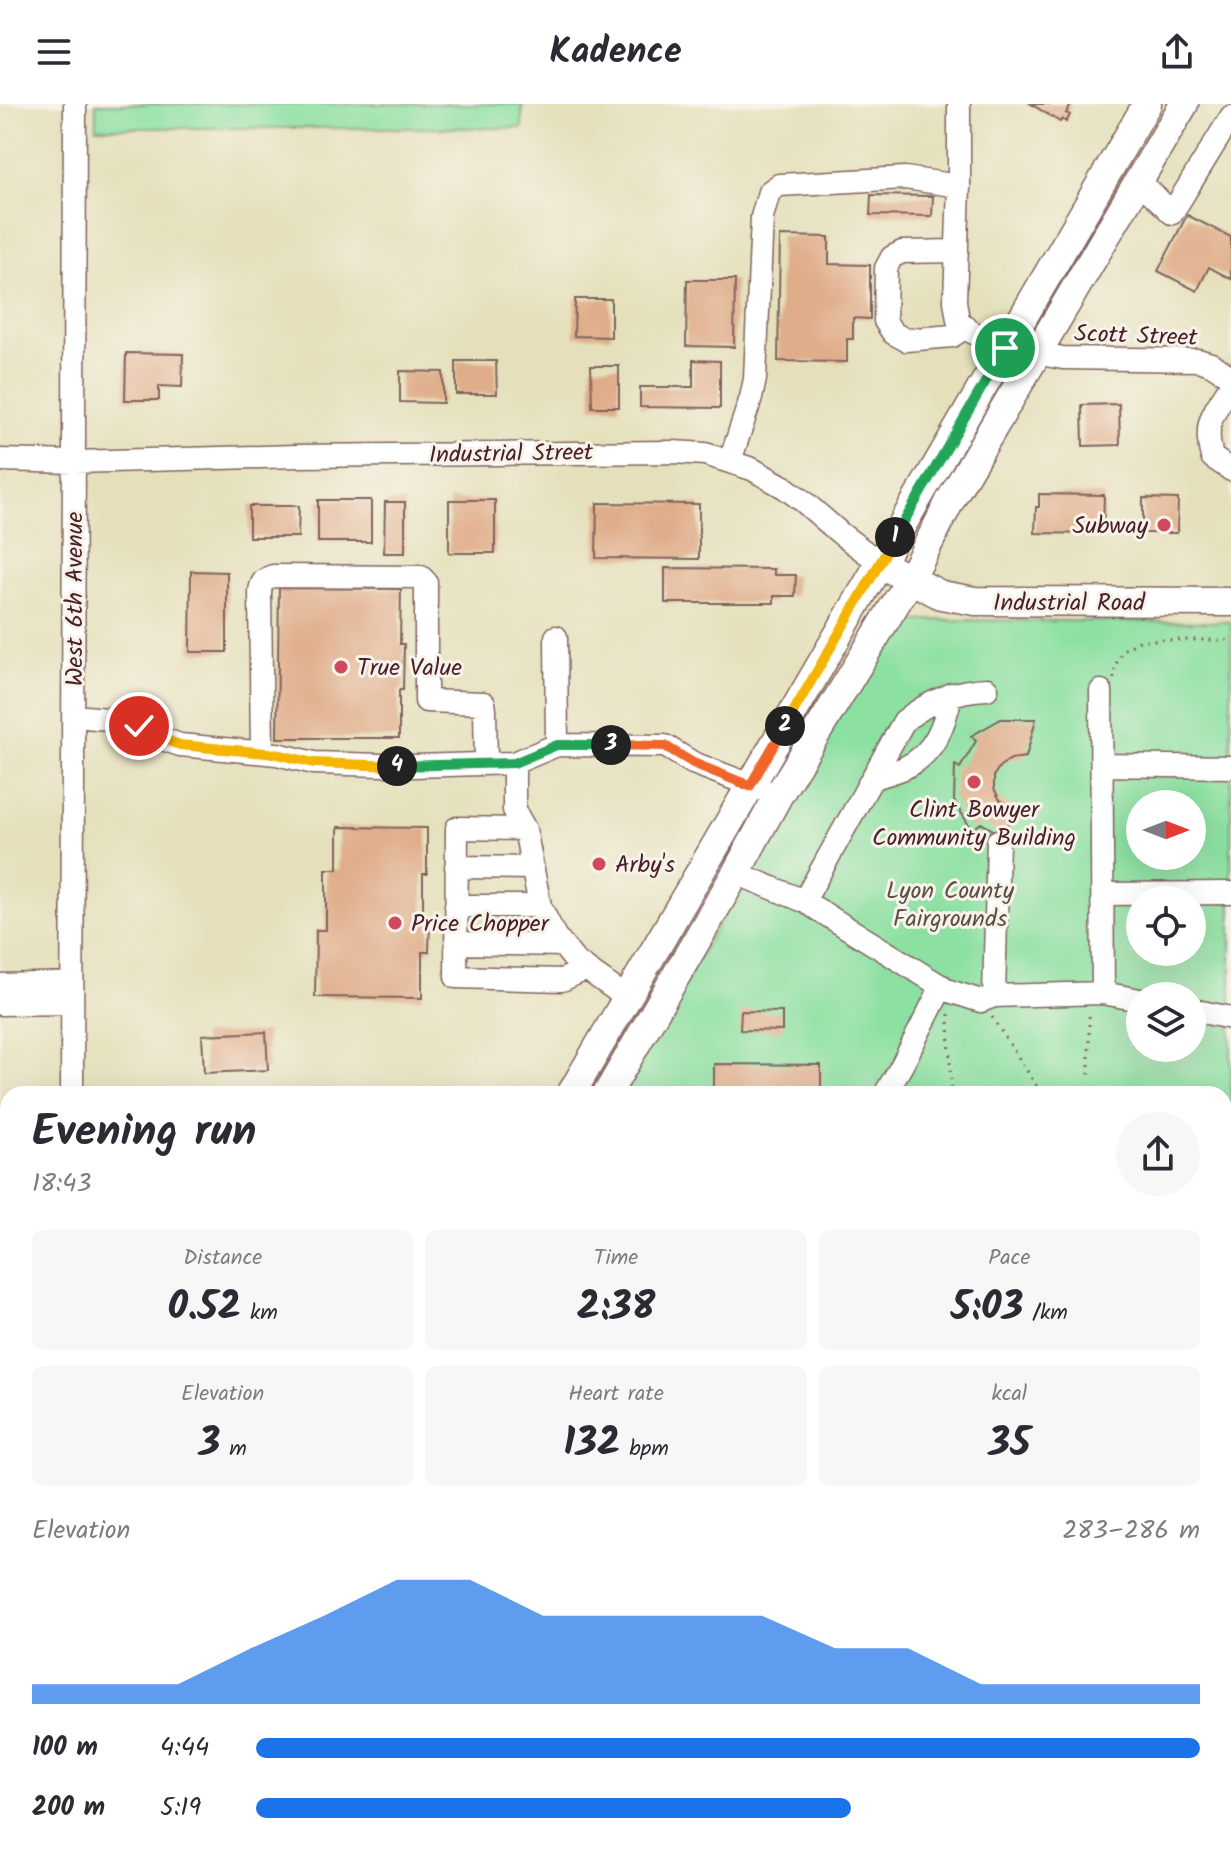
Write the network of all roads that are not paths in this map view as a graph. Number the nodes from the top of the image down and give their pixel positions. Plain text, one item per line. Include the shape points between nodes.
1 (75, 104) edge
2 (959, 104) edge
3 (1147, 104) edge
4 (1184, 104) edge
5 (1231, 117) edge
6 (1138, 180) junction
7 (959, 186) junction
8 (957, 251) junction
9 (966, 327) junction
10 (1005, 348) junction
11 (1036, 353) junction
12 (1231, 377) edge
13 (1231, 385) edge
14 (0, 460) edge
15 (730, 461) junction
16 (74, 462) junction
17 (1231, 470) edge
18 (880, 563) junction
19 (910, 580) junction
20 (1231, 602) edge
21 (556, 637) dead end
22 (987, 689) dead end
23 (1107, 691) road end
24 (951, 694) junction
25 (74, 716) junction
26 (557, 745) junction
27 (262, 752) junction
28 (514, 763) junction
29 (486, 764) junction
30 (1102, 765) junction
31 (1231, 767) edge
32 (873, 778) junction
33 (750, 786) junction
34 (778, 796) junction
35 (525, 829) junction
36 (998, 841) dead end
37 (456, 867) junction
38 (532, 868) junction
39 (736, 873) junction
40 (1231, 893) edge
41 (1103, 894) junction
42 (804, 901) junction
43 (456, 906) junction
44 (540, 906) junction
45 (456, 943) junction
46 (562, 945) junction
47 (586, 969) junction
48 (0, 985) edge
49 (945, 989) junction
50 (72, 993) junction
51 (1096, 993) junction
52 (627, 998) junction
53 (988, 998) junction
54 (1126, 998) edge
55 (0, 1004) edge
56 (1206, 1013) edge
57 (1231, 1018) edge
58 (72, 1086) edge
59 (576, 1086) edge
60 (615, 1086) edge
61 (890, 1086) edge

1 - 16 street, West 6th Avenue
2 - 7 street
3 - 10 main road
4 - 6 main road
5 - 6 street via 1172,213
6 - 11 main road
7 - 8 street
7 - 15 street via 905,178 779,185 769,192 762,217 755,379
8 - 9 street via 955,301 958,320
8 - 9 street via 902,252 892,257 886,268 885,321 906,340 952,336
9 - 10 street, Scott Street
10 - 11 street, Scott Street
10 - 18 main road
11 - 12 street, Scott Street via 1198,360
11 - 19 main road
13 - 17 street via 1207,434 1212,457
14 - 16 street, Industrial Street
15 - 16 street, Industrial Street via 673,452
15 - 18 street, Industrial Street via 784,487
16 - 25 street, West 6th Avenue
18 - 19 main road, Industrial Street
18 - 33 main road
19 - 20 main road, Industrial Road via 941,595 975,601
19 - 34 main road
21 - 26 street
22 - 24 street
23 - 30 street
24 - 32 street via 904,721
24 - 32 street via 945,724 927,752 906,767
25 - 27 street via 139,726 180,745
25 - 50 street, West 6th Avenue
26 - 28 street
26 - 33 street via 665,746
27 - 29 street via 314,763
27 - 29 street via 261,583 273,576 421,577 426,582 426,701 484,703
28 - 29 street
28 - 35 street via 514,810
30 - 31 street
30 - 41 street
32 - 42 street
33 - 34 street
33 - 52 main road
34 - 39 main road
35 - 37 street via 457,828
35 - 38 street
36 - 53 street
37 - 38 street
37 - 43 street
38 - 44 street
39 - 42 street
39 - 60 main road
40 - 41 street
41 - 51 street
42 - 49 street
43 - 44 street
43 - 45 street
44 - 46 street
45 - 46 street
45 - 47 street via 456,977 562,980
46 - 47 street
47 - 52 street
48 - 50 street
49 - 53 street
49 - 61 street
50 - 55 street
50 - 58 street, West 6th Avenue
51 - 53 street
51 - 54 street
52 - 59 main road
56 - 57 street

